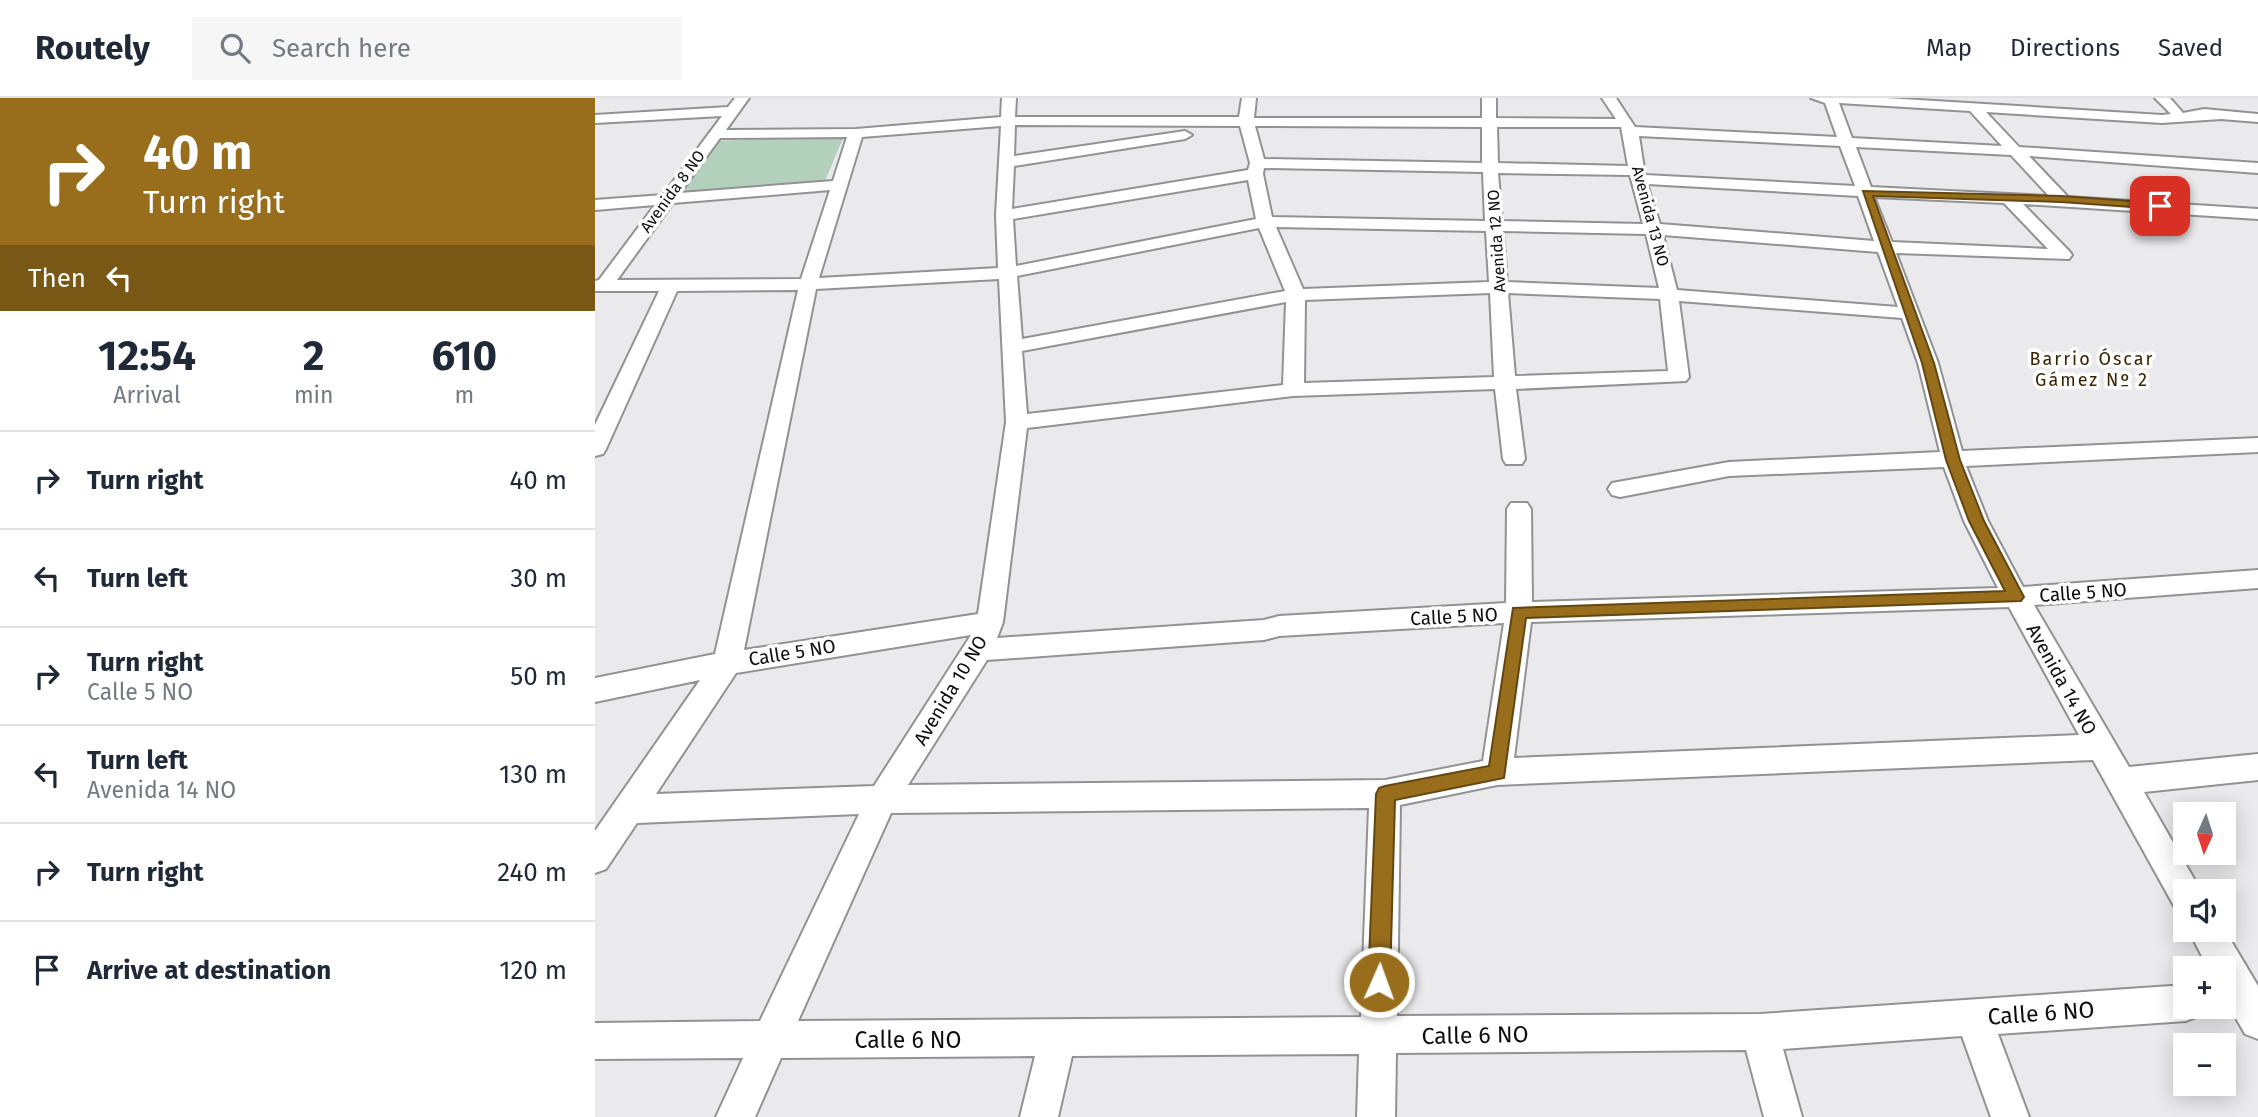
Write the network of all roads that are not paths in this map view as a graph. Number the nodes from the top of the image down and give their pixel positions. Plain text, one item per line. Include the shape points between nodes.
1 (742, 98) edge
2 (1249, 98) edge
3 (1489, 98) edge
4 (1609, 98) edge
5 (1818, 98) edge
6 (1831, 98) edge
7 (1951, 98) edge
8 (2162, 98) edge
9 (1008, 110) edge
10 (1976, 110) junction
11 (730, 111) junction
12 (2177, 112) junction
13 (2219, 115) junction
14 (2258, 118) edge
15 (595, 119) edge
16 (1489, 121) junction
17 (1247, 126) junction
18 (1629, 127) junction
19 (856, 133) junction
20 (714, 134) junction
21 (1846, 142) junction
22 (2018, 151) junction
23 (1007, 162) junction
24 (1490, 166) junction
25 (2258, 168) edge
26 (1257, 169) junction
27 (1637, 175) junction
28 (838, 185) junction
29 (1867, 193) junction
30 (668, 197) junction
31 (2008, 199) junction
32 (2061, 199) junction
33 (595, 205) edge
34 (2258, 214) edge
35 (1004, 215) junction
36 (1265, 222) junction
37 (1496, 225) junction
38 (1654, 229) junction
39 (1886, 247) junction
40 (1007, 273) junction
41 (671, 284) junction
42 (808, 284) junction
43 (600, 286) edge
44 (1500, 287) junction
45 (1667, 293) junction
46 (1296, 295) junction
47 (1908, 313) junction
48 (1012, 347) junction
49 (1505, 383) junction
50 (1293, 390) junction
51 (1017, 422) junction
52 (2258, 445) edge
53 (595, 449) edge
54 (1514, 459) dead end
55 (1953, 460) junction
56 (1620, 489) dead end
57 (1519, 509) dead end
58 (2258, 579) edge
59 (2016, 597) junction
60 (1519, 612) junction
61 (990, 622) junction
62 (979, 650) junction
63 (727, 663) junction
64 (595, 690) edge
65 (2101, 747) junction
66 (2258, 768) edge
67 (1497, 772) junction
68 (2120, 781) junction
69 (1385, 794) junction
70 (882, 799) junction
71 (630, 808) junction
72 (595, 858) edge
73 (2177, 879) edge
74 (2212, 942) edge
75 (2173, 1004) edge
76 (2246, 1005) edge
77 (1974, 1018) junction
78 (1760, 1032) junction
79 (1377, 1036) junction
80 (770, 1040) junction
81 (1058, 1040) junction
82 (595, 1041) edge
83 (735, 1117) edge
84 (1039, 1117) edge
85 (1376, 1117) edge
86 (1783, 1117) edge
87 (2010, 1117) edge

1 - 11 street, Avenida 8 NO
2 - 17 street
3 - 16 street, Avenida 12 NO
4 - 18 street, Avenida 13 NO
5 - 6 street
6 - 10 street
6 - 21 street, Avenida 14 NO
7 - 12 street
8 - 12 street
9 - 17 street
9 - 19 street
9 - 23 street, Avenida 10 NO
10 - 13 street via 2162,119
10 - 22 street
11 - 15 street
11 - 20 street, Avenida 8 NO
12 - 13 street
13 - 14 street
16 - 17 street
16 - 18 street
16 - 24 street, Avenida 12 NO
17 - 23 street
17 - 26 street
18 - 21 street
18 - 27 street, Avenida 13 NO
19 - 20 street
19 - 28 street
20 - 30 street, Avenida 8 NO
21 - 22 street
21 - 29 street, Avenida 14 NO
22 - 25 street
22 - 32 street
23 - 35 street, Avenida 10 NO
24 - 26 street
24 - 27 street
24 - 37 street, Avenida 12 NO
26 - 35 street
26 - 36 street
27 - 29 street
27 - 38 street, Avenida 13 NO
28 - 30 street
28 - 42 street
29 - 31 street
29 - 39 street, Avenida 14 NO
30 - 33 street
30 - 43 street, Avenida 8 NO
31 - 32 street
31 - 39 street via 2063,255
32 - 34 street
35 - 40 street, Avenida 10 NO
36 - 37 street
36 - 40 street
36 - 46 street
37 - 38 street
37 - 44 street, Avenida 12 NO
38 - 39 street
38 - 45 street, Avenida 13 NO
39 - 47 street, Avenida 14 NO
40 - 42 street
40 - 48 street, Avenida 10 NO
41 - 42 street
41 - 43 street
41 - 53 street
42 - 63 street
44 - 45 street
44 - 46 street
44 - 49 street, Avenida 12 NO
45 - 47 street
45 - 49 street, Avenida 13 NO via 1679,373 1674,379
46 - 48 street
46 - 50 street
47 - 55 street, Avenida 14 NO via 1928,363
48 - 51 street, Avenida 10 NO
49 - 50 street
49 - 54 street, Avenida 12 NO
50 - 51 street
51 - 61 street, Avenida 10 NO
52 - 55 street
55 - 56 street via 1729,469
55 - 59 street, Avenida 14 NO via 1976,521
57 - 60 street
58 - 59 street, Calle 5 NO
59 - 60 street, Calle 5 NO
59 - 65 street, Avenida 14 NO
60 - 62 street, Calle 5 NO
60 - 67 street
61 - 62 street, Avenida 10 NO
61 - 63 street, Calle 5 NO
62 - 70 street, Avenida 10 NO
63 - 64 street, Calle 5 NO
63 - 71 street
65 - 67 street
65 - 68 street, Avenida 14 NO
66 - 68 street
67 - 69 street
68 - 73 street, Avenida 14 NO
69 - 70 street
69 - 79 street
70 - 71 street
70 - 80 street, Avenida 10 NO
71 - 72 street
74 - 76 street
75 - 77 street, Calle 6 NO
77 - 78 street, Calle 6 NO
77 - 87 street
78 - 79 street, Calle 6 NO
78 - 86 street
79 - 81 street, Calle 6 NO
79 - 85 street
80 - 81 street, Calle 6 NO
80 - 82 street, Calle 6 NO
80 - 83 street, Avenida 10 NO
81 - 84 street

